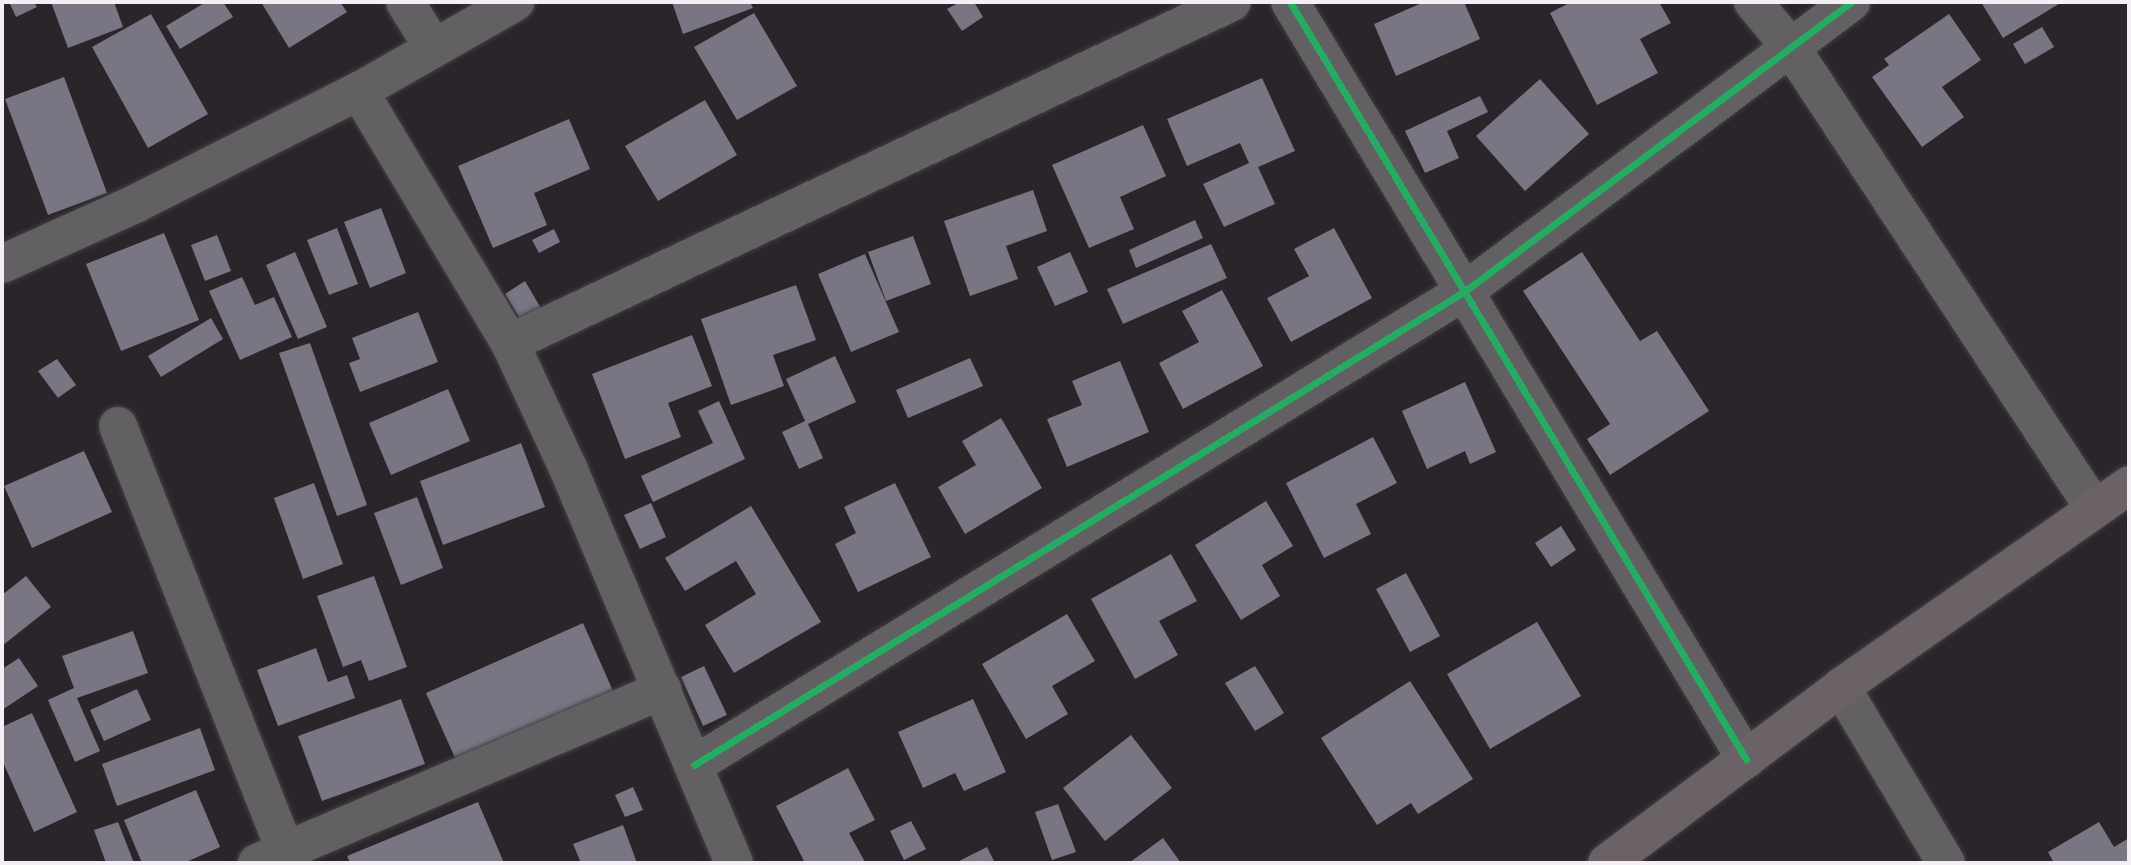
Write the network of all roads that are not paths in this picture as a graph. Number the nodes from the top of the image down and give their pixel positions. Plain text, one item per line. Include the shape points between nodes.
1 (404, 2) edge
2 (515, 2) edge
3 (1232, 2) edge
4 (1290, 2) edge
5 (1753, 2) edge
6 (1851, 2) edge
7 (433, 47) junction
8 (1792, 49) junction
9 (359, 91) junction
10 (2, 264) edge
11 (1465, 291) junction
12 (510, 343) junction
13 (118, 426) dead end
14 (2129, 485) edge
15 (2094, 508) junction
16 (1841, 687) junction
17 (663, 690) junction
18 (1746, 759) junction
19 (694, 765) junction
20 (271, 857) edge
21 (734, 863) edge
22 (1607, 863) edge
23 (1946, 863) edge

1 - 7 street
2 - 7 street
3 - 12 street
4 - 11 street
5 - 8 street
6 - 8 street
7 - 9 street
8 - 11 street
8 - 15 street
9 - 10 street via 135,204
9 - 12 street
11 - 18 street
11 - 19 street
12 - 17 street
13 - 20 street
14 - 15 main road
15 - 16 main road
16 - 18 main road
16 - 23 street
17 - 19 street
17 - 20 street
18 - 22 main road
19 - 21 street

